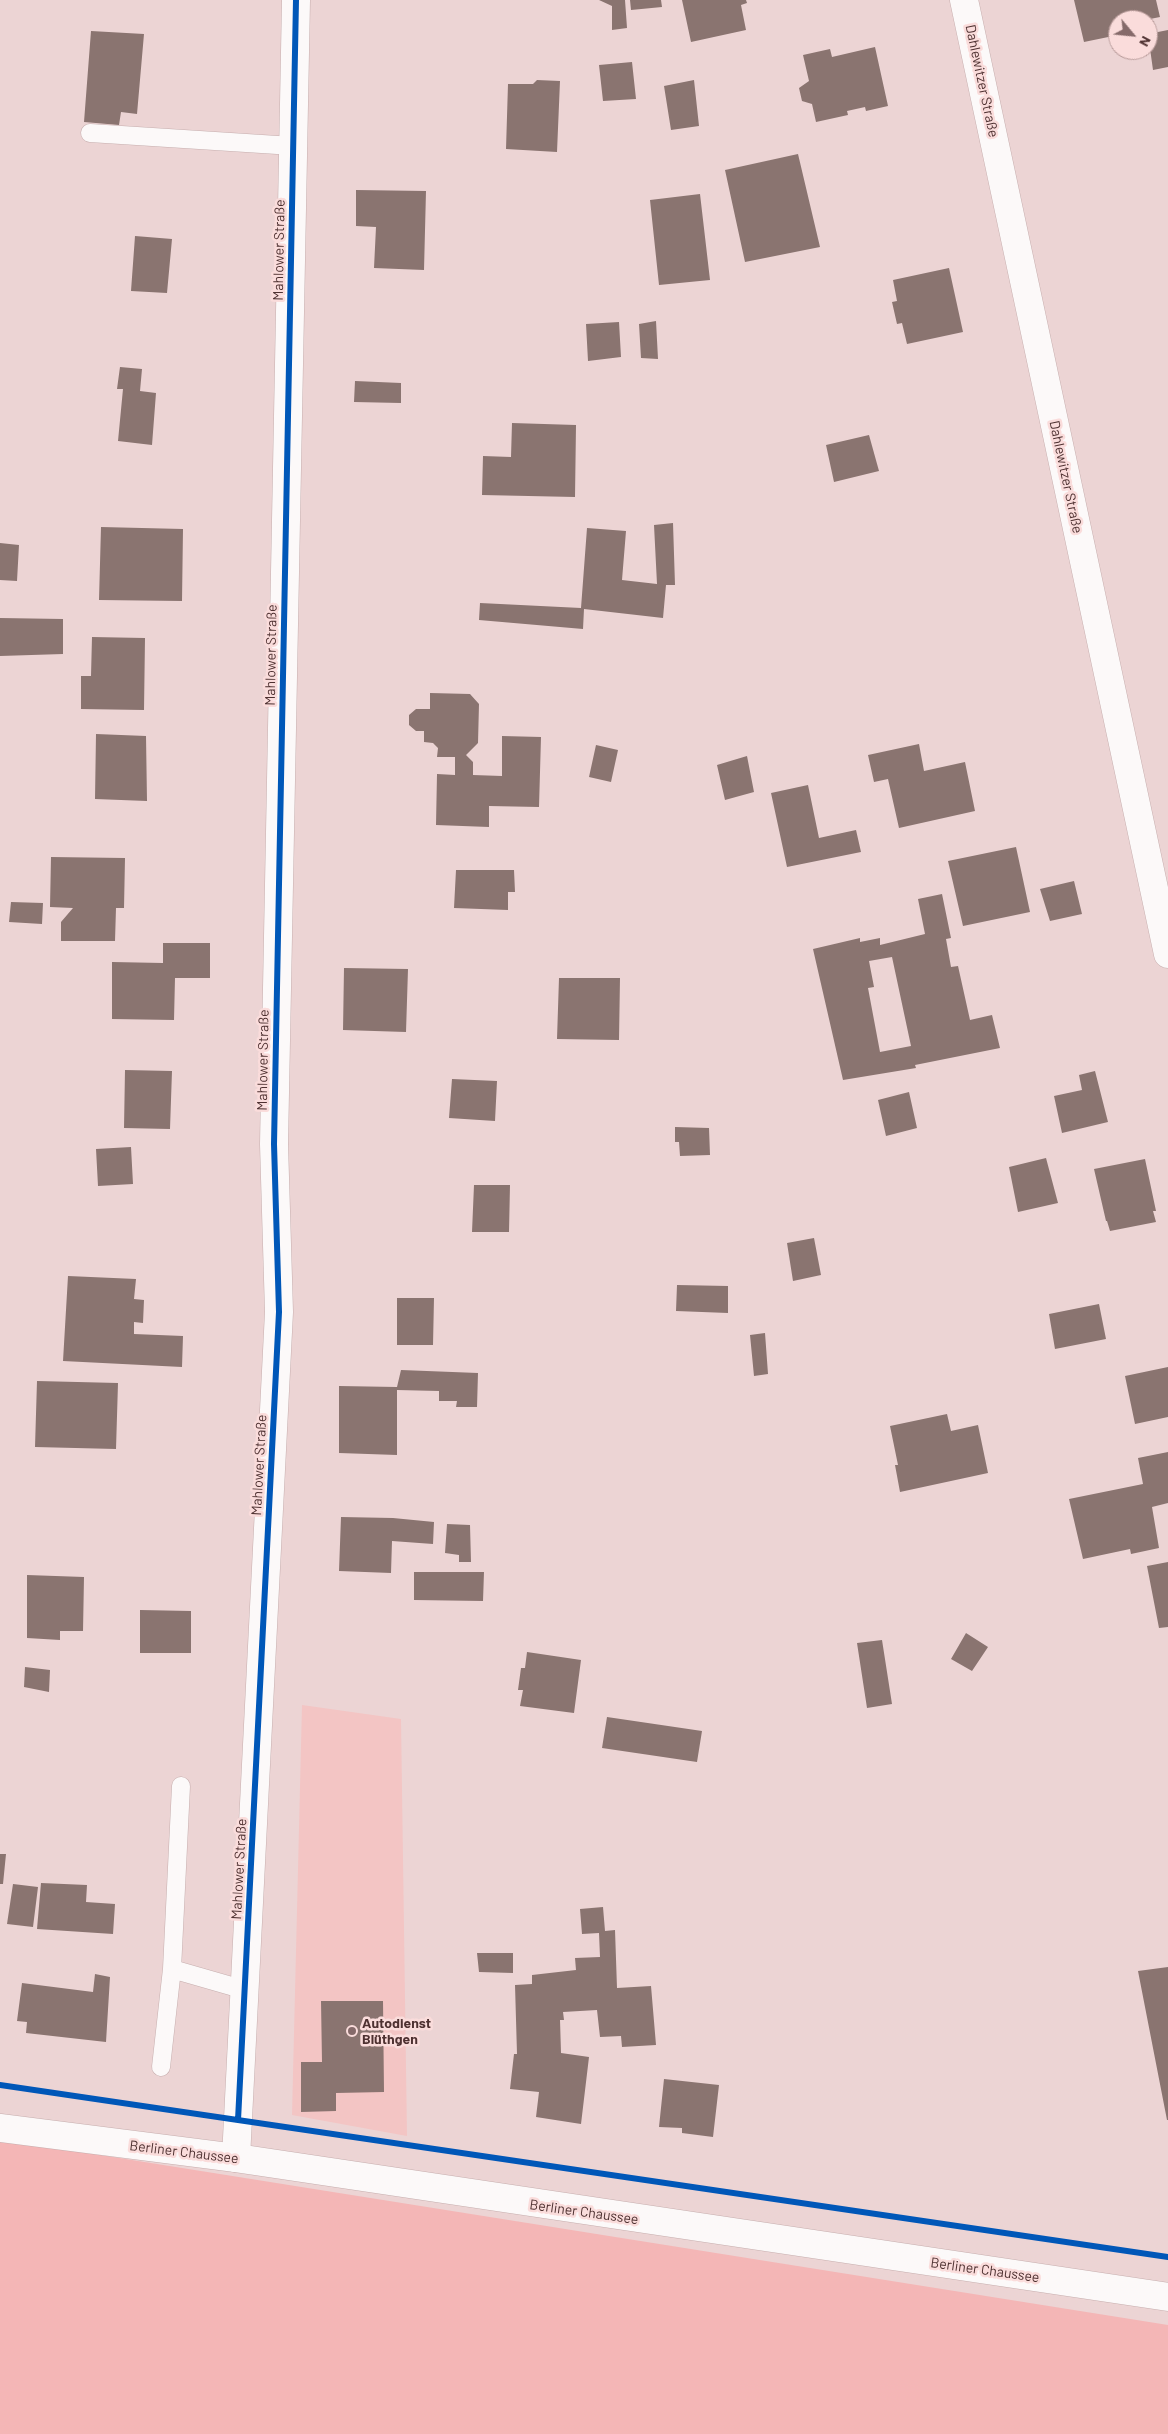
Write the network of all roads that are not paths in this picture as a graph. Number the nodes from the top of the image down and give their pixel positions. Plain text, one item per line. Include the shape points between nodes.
1 (296, 0) edge
2 (964, 0) edge
3 (90, 133) dead end
4 (293, 146) junction
5 (1168, 954) edge
6 (181, 1786) dead end
7 (172, 1969) junction
8 (245, 1990) junction
9 (160, 2067) dead end
10 (0, 2128) edge
11 (236, 2158) junction
12 (1168, 2297) edge

1 - 4 street, Mahlower Straße
2 - 5 street, Dahlewitzer Straße
3 - 4 lane
4 - 8 street, Mahlower Straße via 274,1144 279,1312
6 - 7 lane
7 - 8 lane
7 - 9 lane
8 - 11 street, Mahlower Straße
10 - 11 street, Berliner Chaussee
11 - 12 street, Berliner Chaussee

